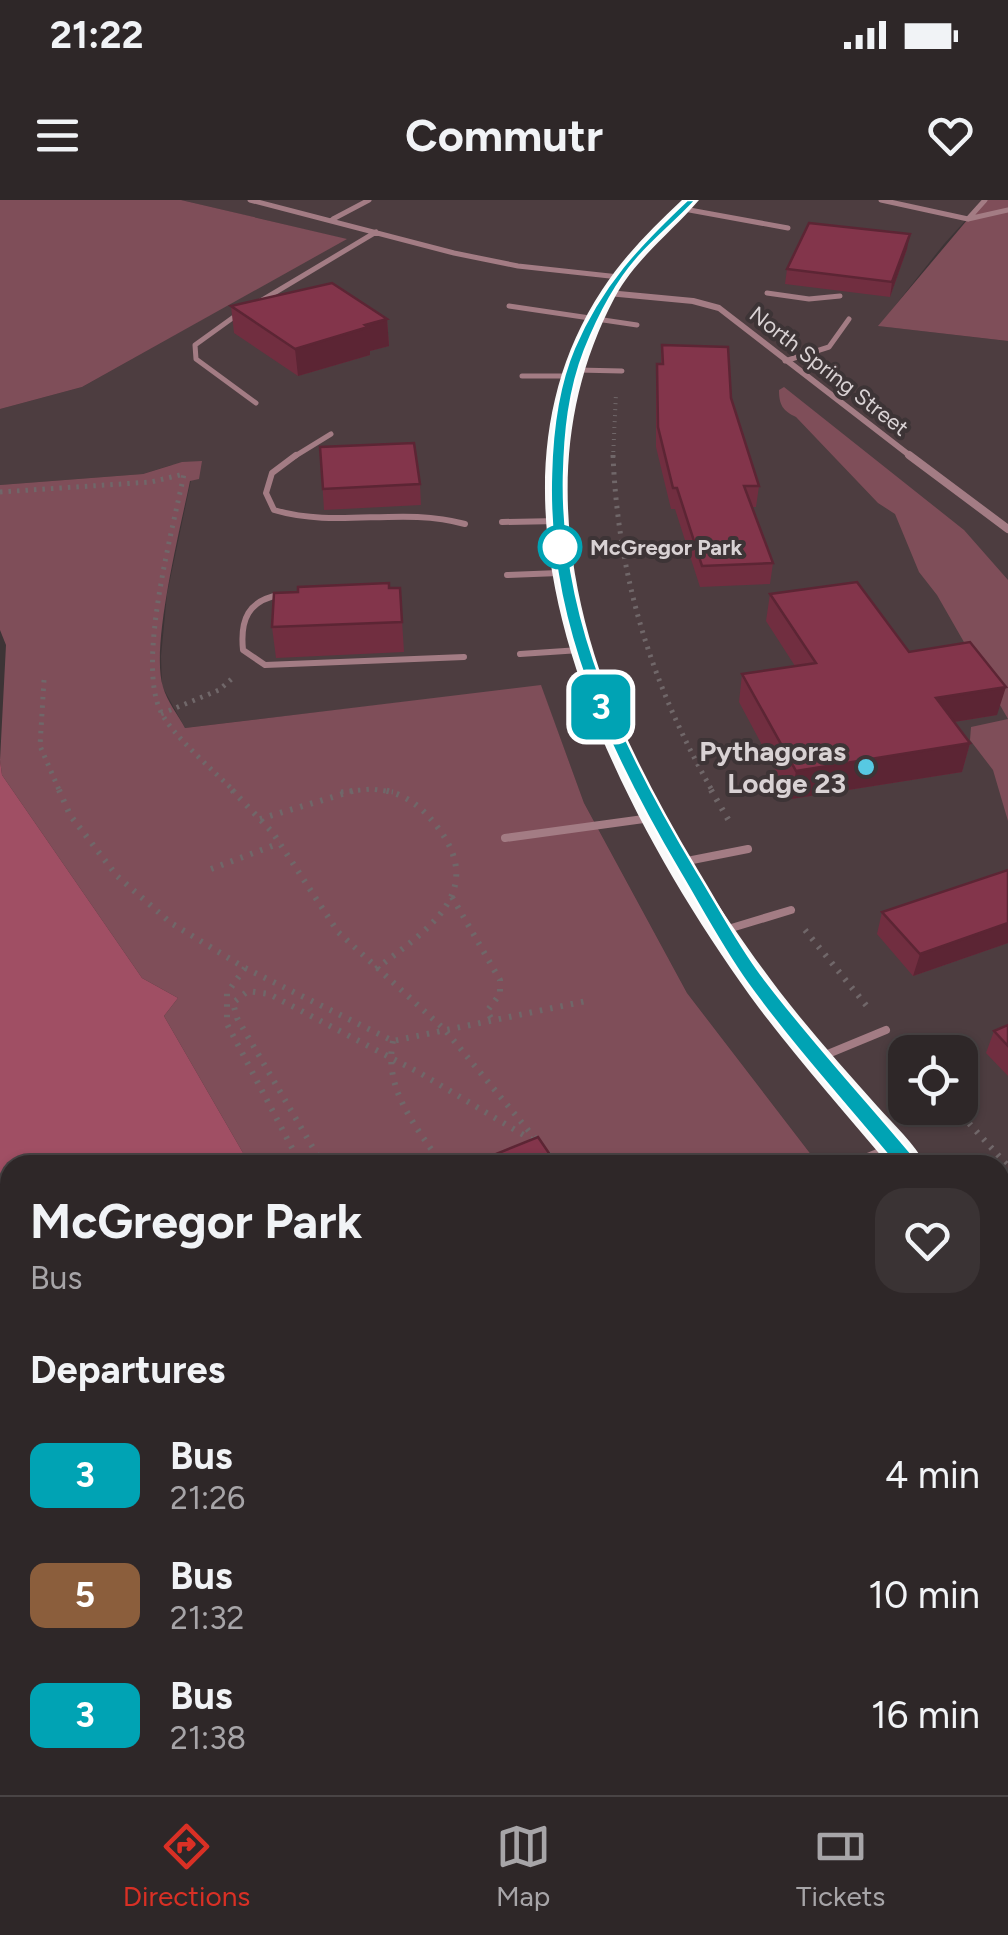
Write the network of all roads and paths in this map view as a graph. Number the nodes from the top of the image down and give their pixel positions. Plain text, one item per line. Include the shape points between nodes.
1 (250, 200) edge
2 (369, 200) edge
3 (881, 200) edge
4 (985, 200) edge
5 (686, 204) edge
6 (1008, 210) edge
7 (968, 219) junction
8 (332, 220) junction
9 (788, 228) dead end
10 (376, 232) junction
11 (613, 285) junction
12 (767, 293) dead end
13 (840, 296) edge
14 (257, 303) edge
15 (509, 306) dead end
16 (241, 312) edge
17 (594, 319) junction
18 (849, 319) dead end
19 (637, 325) dead end
20 (785, 361) junction
21 (622, 372) joint
22 (572, 373) junction
23 (522, 376) dead end
24 (256, 403) dead end
25 (331, 434) dead end
26 (0, 492) edge
27 (502, 522) dead end
28 (558, 522) junction
29 (465, 524) dead end
30 (1008, 529) edge
31 (564, 573) junction
32 (507, 575) dead end
33 (291, 594) edge
34 (581, 650) junction
35 (520, 654) dead end
36 (464, 657) dead end
37 (236, 676) dead end
38 (44, 680) dead end
39 (161, 714) junction
40 (238, 798) joint
41 (656, 818) junction
42 (260, 819) junction
43 (504, 838) dead end
44 (280, 843) junction
45 (748, 849) joint
46 (682, 862) junction
47 (211, 870) dead end
48 (452, 897) junction
49 (791, 910) joint
50 (723, 930) junction
51 (244, 968) junction
52 (376, 968) junction
53 (590, 1000) dead end
54 (492, 1020) junction
55 (445, 1030) junction
56 (886, 1030) joint
57 (392, 1041) junction
58 (387, 1056) junction
59 (819, 1058) junction
60 (970, 1125) edge
61 (549, 1153) junction
62 (296, 1155) edge
63 (317, 1155) edge
64 (436, 1155) edge
65 (547, 1155) edge
66 (900, 1155) edge
67 (998, 1155) edge

1 - 8 lane
2 - 8 lane
3 - 7 lane
4 - 7 lane
5 - 9 lane
5 - 11 highway
6 - 7 lane
8 - 10 lane
10 - 11 lane
10 - 14 lane
11 - 17 highway
11 - 20 street, North Spring Street via 720,308
12 - 13 lane via 809,300
15 - 17 lane
16 - 24 lane via 210,331 196,346 196,358
17 - 19 lane
17 - 22 highway
18 - 20 lane via 829,347
20 - 30 street, North Spring Street
21 - 22 lane
21 - 45 path via 610,439 612,506 634,614 703,777
22 - 23 lane
22 - 28 highway via 558,436
25 - 29 lane via 272,474 266,493 274,510 298,517 418,512
26 - 39 path via 184,474 152,650 152,689
27 - 28 lane
28 - 31 highway
31 - 32 lane
31 - 34 highway
33 - 36 lane via 246,608 243,650 252,659 282,665
34 - 35 lane
34 - 41 highway
37 - 39 path
38 - 51 path via 40,746 70,815 117,876 170,923
39 - 40 path
40 - 42 path
41 - 43 lane
41 - 46 highway
42 - 44 path
42 - 48 path via 349,791 390,790 428,812 459,860
44 - 47 path
44 - 52 path via 338,932
45 - 46 lane
46 - 50 highway
48 - 52 path via 420,935
48 - 54 path via 500,980 500,994 487,1011
49 - 50 lane
49 - 56 path
50 - 59 highway
51 - 57 path
51 - 62 path via 226,987 222,1006
52 - 55 path
53 - 54 path
54 - 55 path
55 - 57 path
55 - 61 path
56 - 59 lane
57 - 58 path
58 - 61 path
58 - 63 path via 270,994 248,991 233,1002 236,1018
58 - 64 path via 394,1086
59 - 66 highway
60 - 67 path
61 - 65 path

